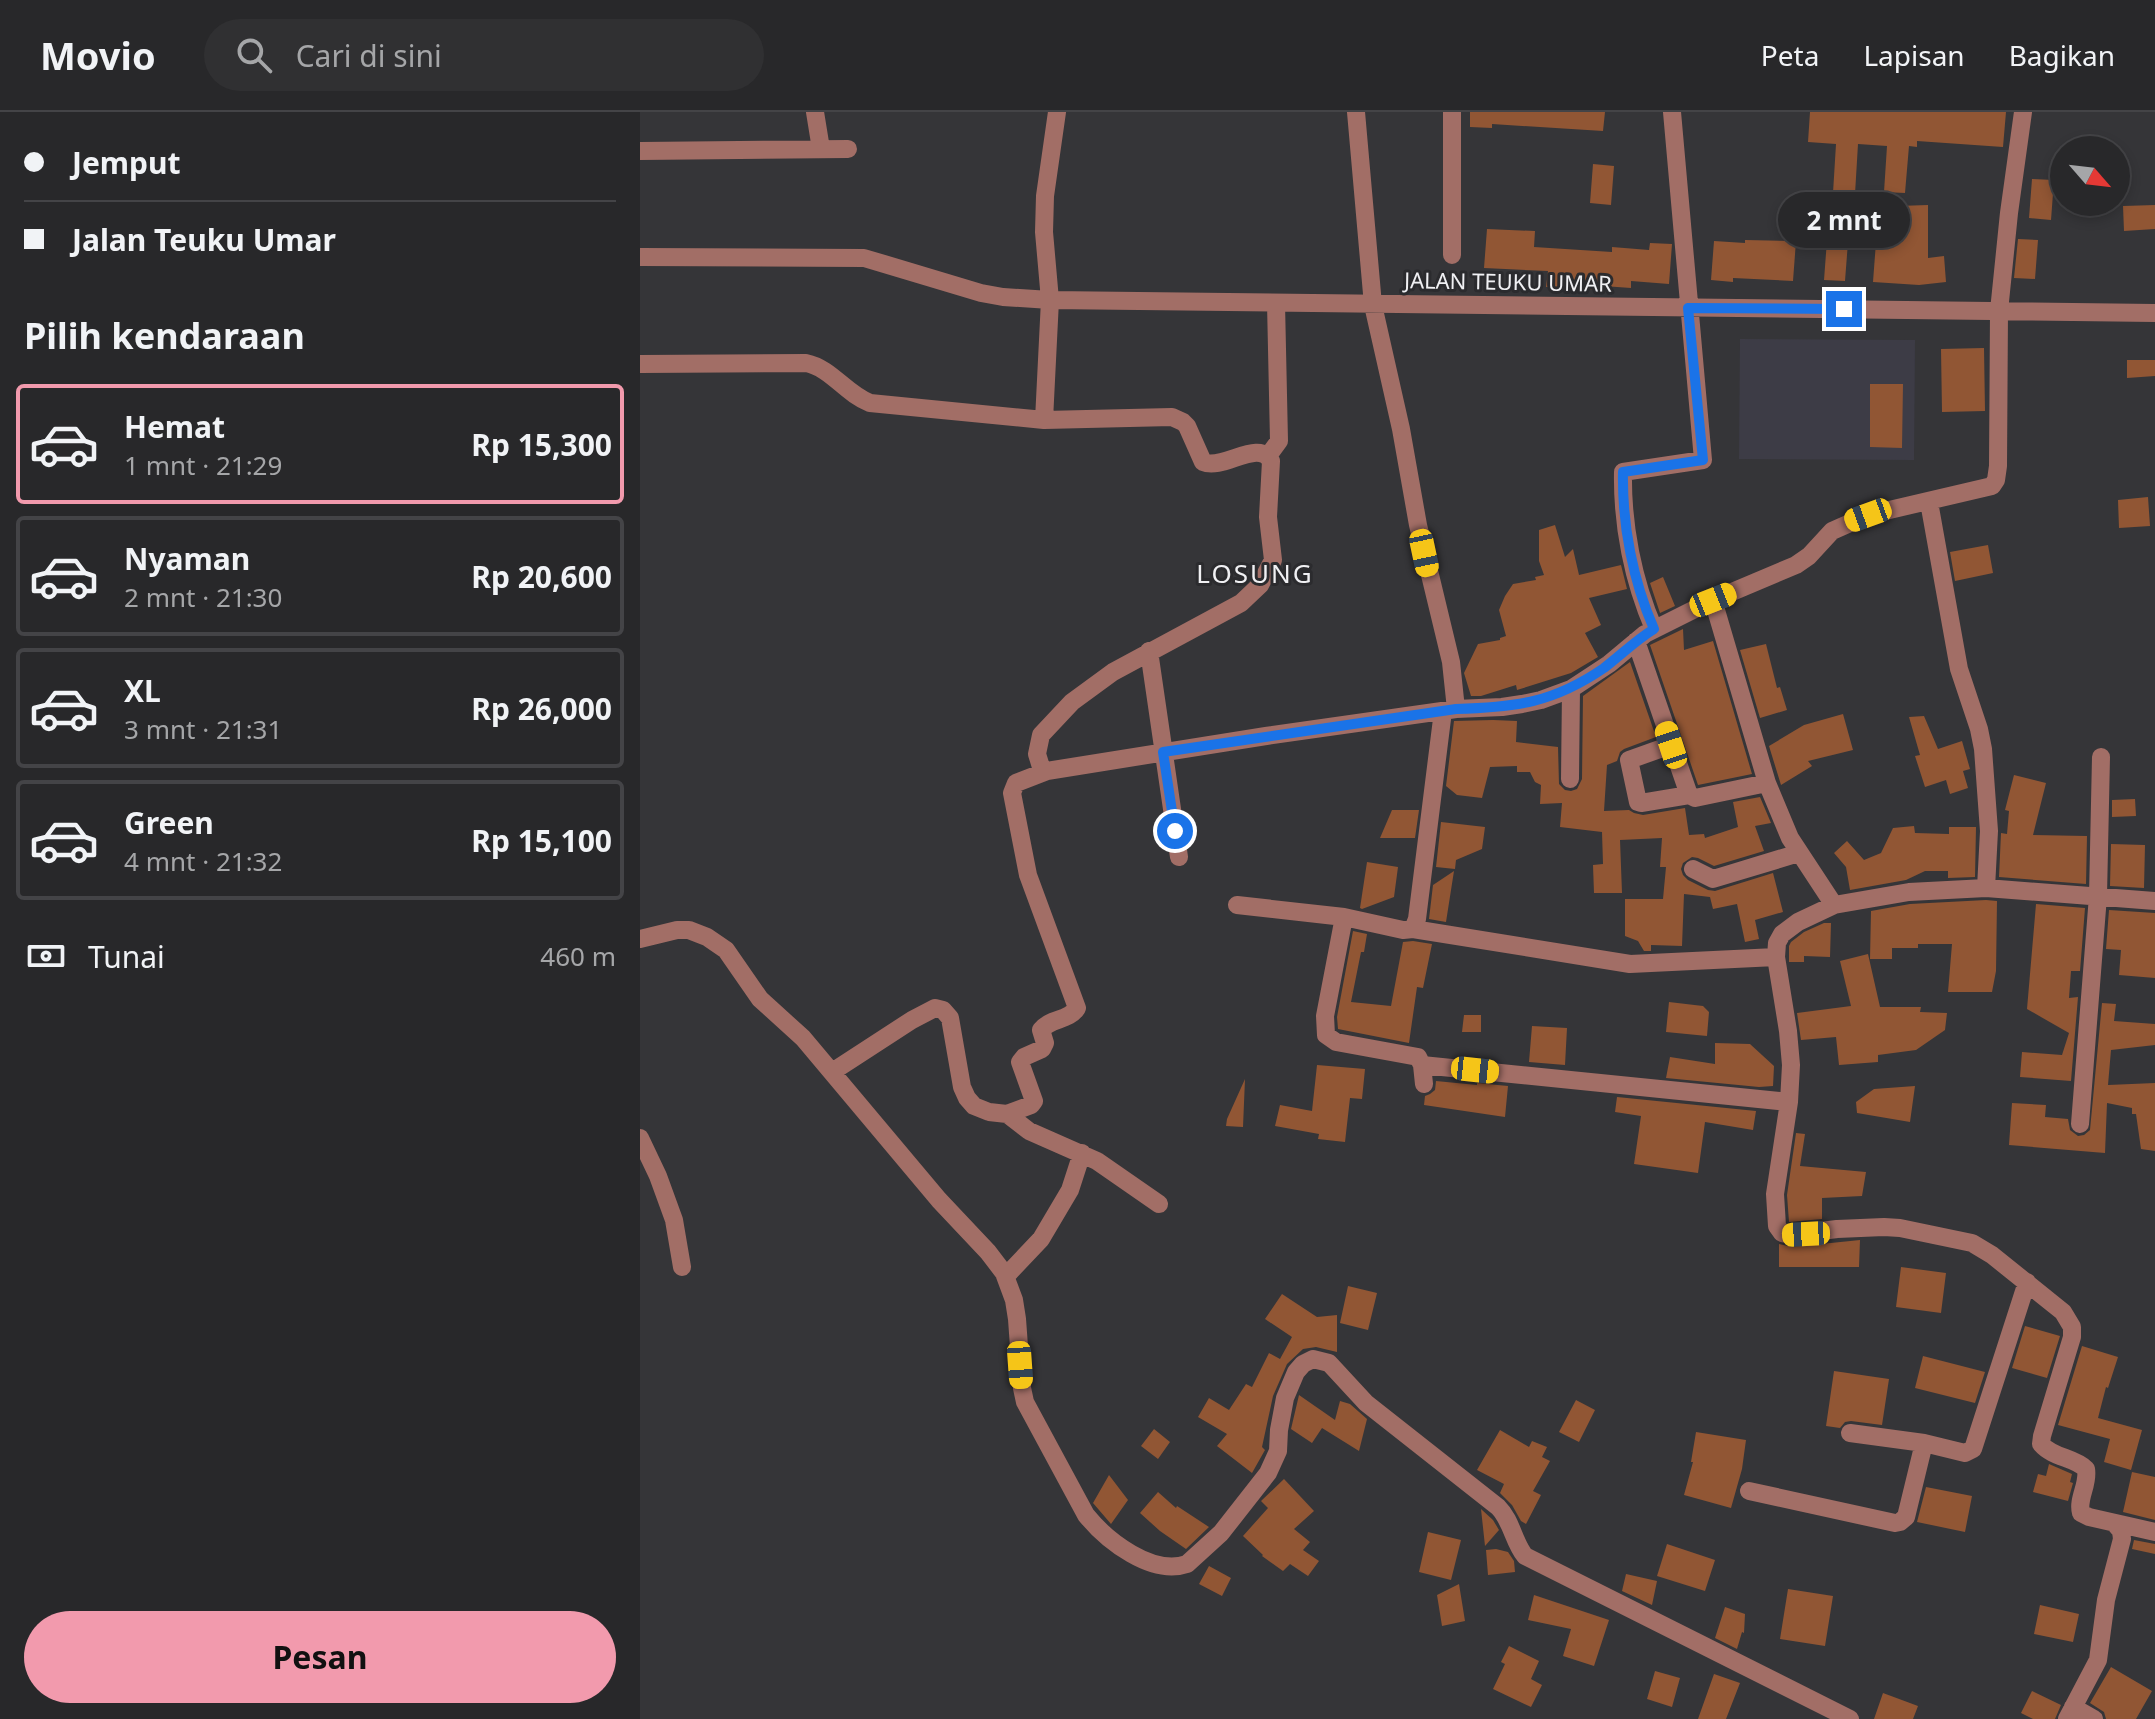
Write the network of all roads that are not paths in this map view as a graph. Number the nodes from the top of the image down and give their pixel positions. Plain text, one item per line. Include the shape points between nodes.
1 (815, 112) edge
2 (1057, 112) edge
3 (1356, 112) edge
4 (1452, 112) edge
5 (1672, 112) edge
6 (2023, 112) edge
7 (821, 149) junction
8 (848, 149) dead end
9 (640, 151) edge
10 (1452, 255) dead end
11 (640, 257) edge
12 (1050, 300) junction
13 (1276, 303) junction
14 (1373, 305) junction
15 (1688, 308) junction
16 (1999, 311) junction
17 (2155, 313) edge
18 (640, 364) edge
19 (1044, 420) junction
20 (1268, 456) junction
21 (1929, 502) junction
22 (1713, 600) junction
23 (1654, 629) junction
24 (1636, 641) junction
25 (1149, 651) junction
26 (1571, 689) junction
27 (1450, 710) junction
28 (1671, 745) junction
29 (1163, 752) junction
30 (2101, 757) dead end
31 (1047, 771) junction
32 (1570, 779) dead end
33 (1767, 783) junction
34 (1689, 795) junction
35 (1799, 853) junction
36 (1179, 857) dead end
37 (1693, 869) dead end
38 (1986, 888) junction
39 (2098, 896) junction
40 (2155, 901) edge
41 (1237, 905) dead end
42 (1834, 905) junction
43 (1344, 917) junction
44 (1413, 929) junction
45 (640, 939) edge
46 (1776, 957) junction
47 (832, 1072) junction
48 (1789, 1102) junction
49 (1007, 1114) junction
50 (2080, 1124) dead end
51 (640, 1138) edge
52 (1082, 1153) junction
53 (1159, 1204) dead end
54 (682, 1267) dead end
55 (1006, 1276) junction
56 (2027, 1282) junction
57 (1850, 1433) dead end
58 (1924, 1443) junction
59 (1749, 1491) dead end
60 (2115, 1524) junction
61 (2155, 1532) edge
62 (2070, 1713) edge
63 (1850, 1719) edge
64 (2094, 1719) edge

1 - 7 street
2 - 12 street via 1045,196
3 - 14 street
4 - 10 street
5 - 15 street
6 - 16 street
7 - 8 street
7 - 9 street
11 - 12 street, JALAN TEUKU UMAR via 864,258 981,293
12 - 13 street, JALAN TEUKU UMAR
12 - 19 street
13 - 14 street, JALAN TEUKU UMAR
13 - 20 street via 1279,441
14 - 15 street, JALAN TEUKU UMAR
14 - 27 street via 1451,662
15 - 16 street, JALAN TEUKU UMAR
15 - 23 street via 1703,460 1623,472 1632,563
16 - 17 street, JALAN TEUKU UMAR
16 - 21 street via 1996,480 1982,490
18 - 19 street via 806,363 820,367 870,403
19 - 20 street via 1172,417 1187,426 1206,464 1262,452
20 - 25 street via 1273,560 1265,577 1241,603
21 - 22 street via 1851,522 1832,531 1796,565
21 - 38 street via 1959,669 1983,749 1989,831
22 - 23 street
22 - 33 street
23 - 24 street
24 - 26 street
24 - 28 street
25 - 29 street
25 - 31 street via 1089,688 1047,727 1037,754
26 - 27 street via 1522,704
26 - 32 street
27 - 29 street
27 - 44 street
28 - 34 street
28 - 34 street via 1629,760 1638,802
29 - 31 street
29 - 36 street
30 - 39 street
31 - 49 street via 1016,783 1012,793 1028,875 1077,1008 1041,1030 1042,1049 1020,1062 1031,1105
33 - 34 street
33 - 35 street
35 - 37 street via 1713,879
35 - 42 street
38 - 39 street
38 - 42 street via 1909,892
39 - 40 street
39 - 50 street
41 - 43 street
42 - 46 street via 1782,934
43 - 44 street
43 - 48 street via 1325,1016 1326,1035 1336,1042 1414,1056 1421,1059 1423,1074
44 - 46 street via 1630,964
45 - 47 street via 689,930 717,942 760,999
46 - 48 street via 1791,1065
47 - 49 street via 935,1008 950,1018 967,1098 974,1106
47 - 55 street
48 - 56 street via 1775,1194 1782,1233 1884,1227 1919,1232 1979,1246
49 - 52 street via 1029,1131
51 - 54 street via 674,1220
52 - 53 street
52 - 55 street via 1070,1190 1041,1239
55 - 63 street via 1017,1319 1025,1402 1086,1515 1143,1560 1180,1567 1221,1533 1276,1457 1281,1412 1296,1372 1308,1360 1319,1359 1498,1507 1525,1556
56 - 58 street via 1976,1446 1965,1453
56 - 60 street via 2063,1312 2073,1332 2041,1444 2086,1469 2081,1513
57 - 58 street
58 - 59 street via 1906,1517 1900,1522
60 - 61 street
60 - 62 street via 2122,1539 2106,1600 2100,1654
62 - 64 street

